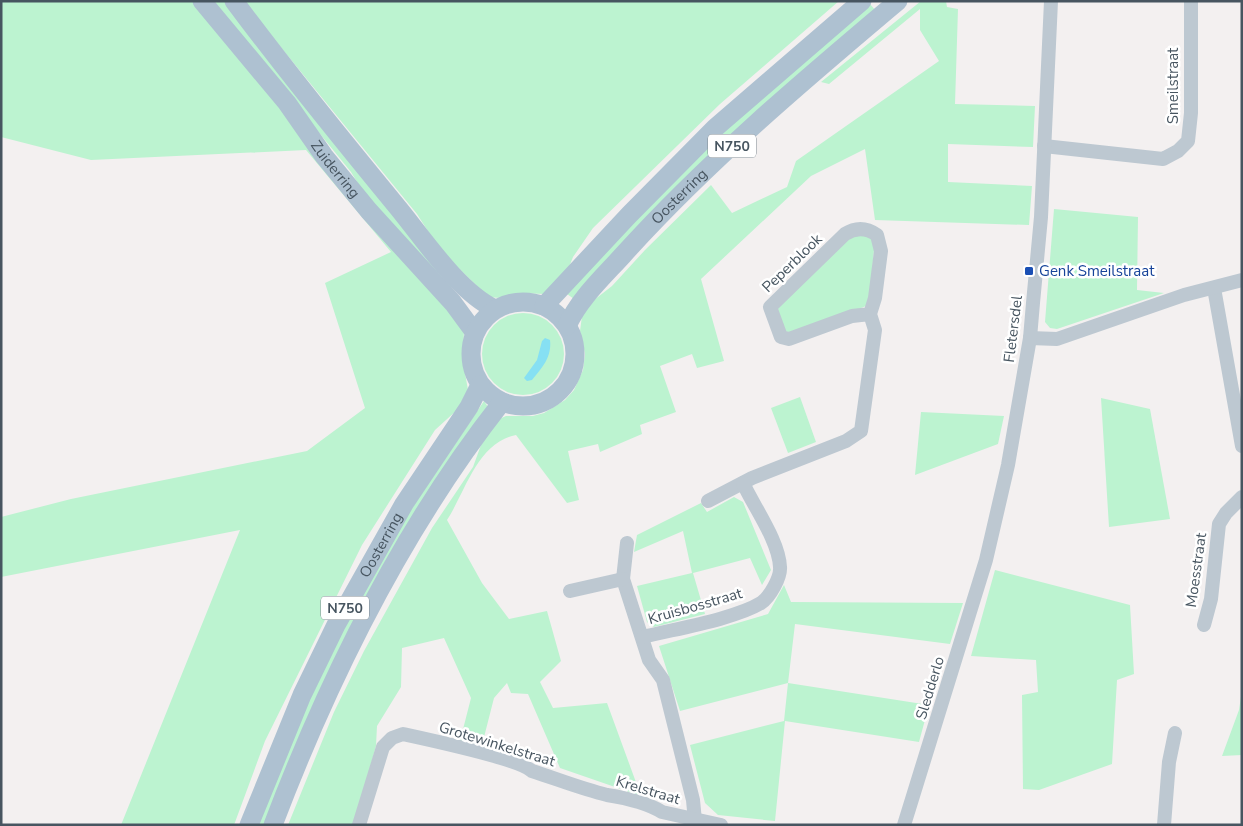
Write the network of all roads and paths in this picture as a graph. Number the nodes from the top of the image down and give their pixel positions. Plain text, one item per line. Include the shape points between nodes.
1 (202, 1) edge
2 (234, 1) edge
3 (862, 1) edge
4 (898, 1) edge
5 (1191, 1) edge
6 (1050, 3) edge
7 (1044, 146) junction
8 (1242, 280) edge
9 (1214, 288) junction
10 (544, 306) junction
11 (495, 309) junction
12 (870, 314) junction
13 (566, 326) junction
14 (474, 333) junction
15 (1030, 338) junction
16 (480, 385) junction
17 (502, 402) junction
18 (1242, 446) edge
19 (743, 483) junction
20 (1242, 497) edge
21 (708, 501) dead end
22 (627, 543) dead end
23 (986, 560) joint
24 (623, 579) junction
25 (570, 591) dead end
26 (1204, 625) dead end
27 (643, 638) junction
28 (1175, 733) dead end
29 (568, 782) joint
30 (695, 821) junction
31 (248, 825) edge
32 (273, 825) edge
33 (359, 825) edge
34 (721, 825) edge
35 (904, 825) edge
36 (1164, 825) edge

1 - 14 main road, Zuiderring via 287,103 324,156 369,211 453,303
2 - 11 main road, Zuiderring via 281,65 428,245 471,294
3 - 10 main road, Oosterring / N750 via 715,128
4 - 13 main road, Oosterring / N750 via 730,148 577,306
5 - 7 street, Smeilstraat via 1191,113 1188,141 1178,151 1163,159
6 - 7 street, Fletersdel
7 - 15 street, Fletersdel
8 - 9 street
9 - 15 street via 1184,294 1057,339
9 - 18 street
10 - 11 main road via 514,302
10 - 13 main road
11 - 14 main road
12 - 12 street, Peperblook via 881,243 878,235 864,229 845,234 770,307 777,332 780,337 789,339 852,316
12 - 19 street, Peperblook via 875,330 861,431 846,441
13 - 17 main road via 573,341 575,357 563,388 550,399 535,405 518,406
14 - 16 main road via 470,354
15 - 23 street, Fletersdel via 1008,465
16 - 17 main road
16 - 31 main road, Oosterring / N750 via 470,406 404,504 336,625 302,695
17 - 32 main road, Oosterring / N750 via 455,466 390,572 323,704
19 - 21 street
19 - 27 street, Kruisbosstraat via 776,549 780,568 774,586 762,602 743,612
20 - 26 street, Moesstraat via 1219,524 1211,599
22 - 24 street, Kruisbosstraat
23 - 35 street, Sledderlo
24 - 25 street
24 - 27 street, Kruisbosstraat
27 - 30 street, Kruisbosstraat via 649,660 663,680 693,800
28 - 36 street via 1169,762
29 - 30 street, Krelstraat
29 - 33 street, Grotewinkelstraat via 502,759 403,734 382,747
30 - 34 street, Krelstraat

